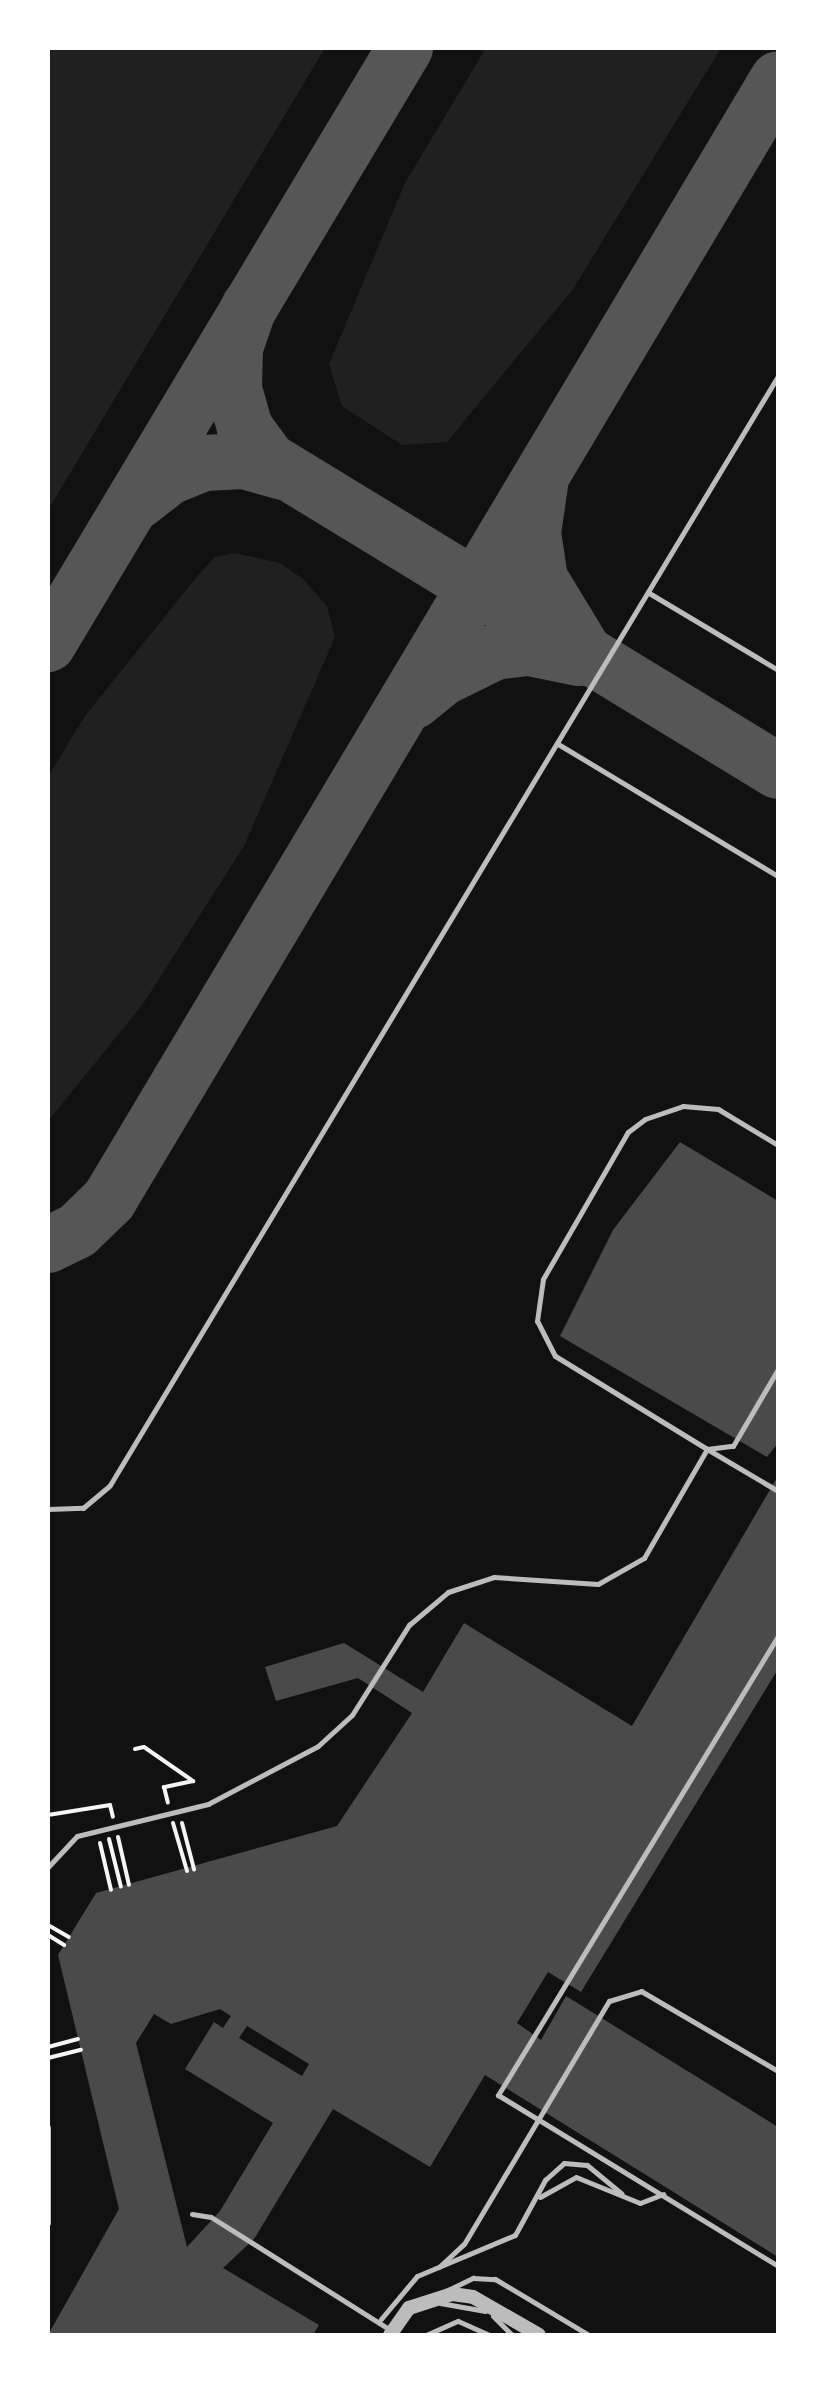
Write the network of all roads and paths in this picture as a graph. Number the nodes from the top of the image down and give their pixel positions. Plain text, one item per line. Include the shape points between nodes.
1 (778, 376) edge
2 (649, 593) junction
3 (778, 670) edge
4 (558, 744) junction
5 (778, 876) edge
6 (778, 1145) edge
7 (778, 1369) edge
8 (707, 1449) junction
9 (778, 1491) edge
10 (48, 1509) edge
11 (778, 1636) edge
12 (135, 1749) dead end
13 (171, 1786) junction
14 (101, 1808) dead end
15 (92, 1810) dead end
16 (104, 1821) dead end
17 (95, 1823) dead end
18 (108, 1834) dead end
19 (98, 1836) dead end
20 (48, 1867) edge
21 (194, 1869) dead end
22 (187, 1871) dead end
23 (121, 1887) dead end
24 (111, 1890) dead end
25 (48, 1925) edge
26 (48, 1935) edge
27 (69, 1937) dead end
28 (64, 1945) dead end
29 (78, 2039) dead end
30 (48, 2047) edge
31 (81, 2050) dead end
32 (48, 2058) edge
33 (778, 2071) edge
34 (536, 2117) junction
35 (48, 2127) edge
36 (622, 2194) junction
37 (663, 2194) junction
38 (536, 2201) junction
39 (50, 2202) edge
40 (192, 2214) dead end
41 (48, 2223) edge
42 (778, 2266) edge
43 (439, 2267) junction
44 (422, 2306) junction
45 (381, 2319) junction
46 (389, 2332) edge
47 (487, 2334) edge
48 (383, 2335) edge
49 (398, 2335) edge
50 (426, 2335) edge
51 (512, 2335) edge
52 (539, 2335) edge
53 (589, 2335) edge

1 - 2 lane
2 - 3 lane
2 - 4 lane
4 - 5 lane
4 - 10 lane via 110,1485 83,1508
6 - 8 lane via 709,1107 683,1106 645,1119 628,1132 550,1261 537,1300 537,1321 555,1356
7 - 8 lane via 733,1446
8 - 9 lane
8 - 20 lane via 631,1569 581,1587 494,1577 448,1592 409,1625 352,1715 318,1746 208,1804 77,1836
11 - 34 lane via 498,2095
12 - 13 path via 144,1747 193,1781
13 - 21 path
13 - 22 path via 164,1787
14 - 16 path
15 - 17 path
18 - 23 path
19 - 24 path
25 - 27 path
26 - 28 path
29 - 30 path
31 - 32 path
33 - 34 lane via 641,1991 624,1992 596,2017
34 - 37 lane
34 - 43 lane via 464,2244
35 - 39 lane
36 - 37 lane via 640,2203
36 - 38 lane via 576,2177 554,2183
36 - 38 lane via 575,2162 552,2171
37 - 42 lane
38 - 43 lane via 515,2235 496,2249
39 - 41 lane
40 - 45 lane via 211,2217
43 - 45 lane via 403,2289
44 - 46 lane
44 - 49 lane
44 - 51 lane via 464,2304 487,2312
44 - 53 lane via 473,2278 495,2279
45 - 46 lane
46 - 48 lane
46 - 52 street via 409,2308 452,2294 473,2297
47 - 50 lane via 458,2321

